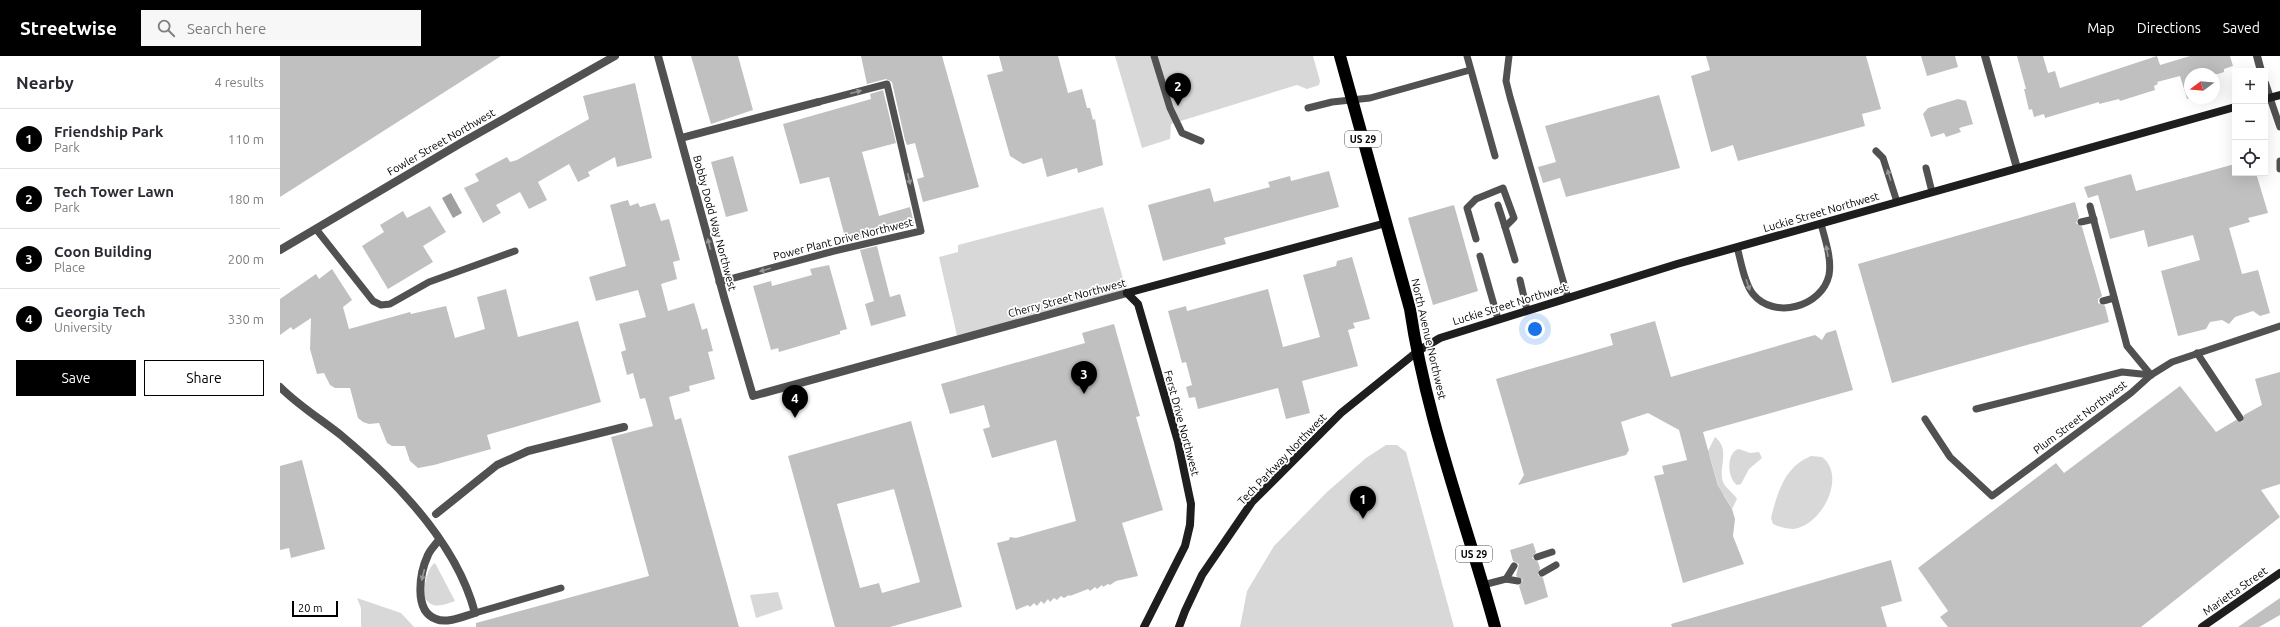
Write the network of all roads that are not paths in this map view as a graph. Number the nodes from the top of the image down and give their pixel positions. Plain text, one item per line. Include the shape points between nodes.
1 (615, 56) edge
2 (658, 56) edge
3 (1154, 56) edge
4 (1340, 56) edge
5 (1467, 56) edge
6 (1509, 56) edge
7 (1985, 56) edge
8 (2257, 56) edge
9 (2260, 68) edge
10 (1470, 70) junction
11 (2280, 95) edge
12 (2268, 98) edge
13 (1352, 100) junction
14 (818, 102) joint
15 (1308, 108) dead end
16 (2232, 108) edge
17 (2280, 127) edge
18 (680, 138) junction
19 (1200, 141) dead end
20 (1876, 151) dead end
21 (1495, 156) dead end
22 (2280, 161) edge
23 (1926, 168) dead end
24 (2017, 168) junction
25 (2280, 169) edge
26 (1932, 192) junction
27 (1897, 202) junction
28 (1498, 205) dead end
29 (2090, 206) dead end
30 (2094, 219) junction
31 (2081, 222) dead end
32 (1386, 223) junction
33 (1821, 224) junction
34 (1506, 227) junction
35 (316, 228) junction
36 (1476, 239) dead end
37 (1737, 247) junction
38 (280, 250) edge
39 (515, 251) dead end
40 (1480, 256) dead end
41 (1515, 260) dead end
42 (1520, 280) dead end
43 (719, 282) junction
44 (1127, 293) junction
45 (1568, 298) junction
46 (2114, 298) junction
47 (2103, 301) dead end
48 (1527, 310) junction
49 (1498, 319) junction
50 (2280, 326) edge
51 (1418, 351) junction
52 (2196, 353) junction
53 (2151, 375) junction
54 (280, 387) edge
55 (753, 396) joint
56 (1976, 409) dead end
57 (2240, 418) dead end
58 (1926, 419) dead end
59 (624, 427) dead end
60 (436, 514) dead end
61 (439, 540) junction
62 (1552, 552) dead end
63 (1537, 557) dead end
64 (1556, 565) dead end
65 (1514, 566) dead end
66 (2280, 573) edge
67 (1542, 574) dead end
68 (1506, 579) junction
69 (1518, 581) dead end
70 (1483, 585) junction
71 (562, 588) dead end
72 (475, 613) junction
73 (1144, 627) edge
74 (1179, 627) edge
75 (1494, 627) edge
76 (2202, 627) edge

1 - 35 street, Fowler Street Northwest
2 - 18 street, Bobby Dodd Way Northwest
3 - 19 lane via 1170,108 1182,133
4 - 13 highway, North Avenue Northwest / US 29
5 - 10 lane
6 - 45 lane via 1506,81
7 - 24 street
8 - 9 street
10 - 13 lane via 1370,98
10 - 21 lane
11 - 12 street
12 - 17 lane
13 - 15 lane
13 - 32 highway, North Avenue Northwest / US 29
14 - 18 street, Power Plant Drive Northwest
14 -> 43 lane, Power Plant Drive Northwest via 887,84 921,231
16 - 24 street, Luckie Street Northwest
43 -> 18 street, Bobby Dodd Way Northwest
27 -> 20 lane via 1883,158
22 - 25 lane
23 - 26 lane
24 - 26 street, Luckie Street Northwest
26 - 27 street, Luckie Street Northwest
27 - 33 street, Luckie Street Northwest
28 - 34 lane
29 - 30 lane
30 - 31 lane
30 - 46 lane
32 - 44 street, Cherry Street Northwest
32 - 51 highway, North Avenue Northwest / US 29 via 1410,309
33 - 37 street, Luckie Street Northwest
37 -> 33 lane via 1752,293 1769,306 1792,307 1814,299 1822,291 1829,274 1828,252
34 - 36 lane via 1514,218 1503,188 1476,199 1467,208
34 - 41 lane
35 - 38 street, Fowler Street Northwest
35 - 39 lane via 373,301 381,305 390,304 428,282
37 - 45 street, Luckie Street Northwest
40 - 49 lane
42 - 48 lane
43 - 55 street, Bobby Dodd Way Northwest
44 - 55 street, Cherry Street Northwest
44 - 73 street, Ferst Drive Northwest via 1138,304 1178,442 1191,504 1185,546
45 - 48 street, Luckie Street Northwest
46 - 47 lane
46 - 53 lane via 2127,346
48 - 49 street, Luckie Street Northwest
49 - 51 street, Luckie Street Northwest via 1440,338
50 - 52 lane, Plum Street Northwest
51 - 70 highway, North Avenue Northwest / US 29 via 1444,458
51 - 74 street, Tech Parkway Northwest via 1341,413 1252,502 1202,575
52 - 53 lane, Plum Street Northwest via 2172,362
52 - 57 lane
53 - 56 lane via 2122,372
53 - 58 lane, Plum Street Northwest via 2131,393 1992,496 1950,456
54 - 61 street via 372,463 405,496
59 - 60 street via 528,451 498,465
61 - 72 street via 467,586
61 -> 72 street via 428,555 419,590 425,607 436,619 445,621
62 - 63 lane
64 - 67 lane
65 - 68 lane
66 - 76 street, Marietta Street
68 - 69 lane
68 - 70 lane
70 - 75 highway, North Avenue Northwest / US 29
71 - 72 lane

